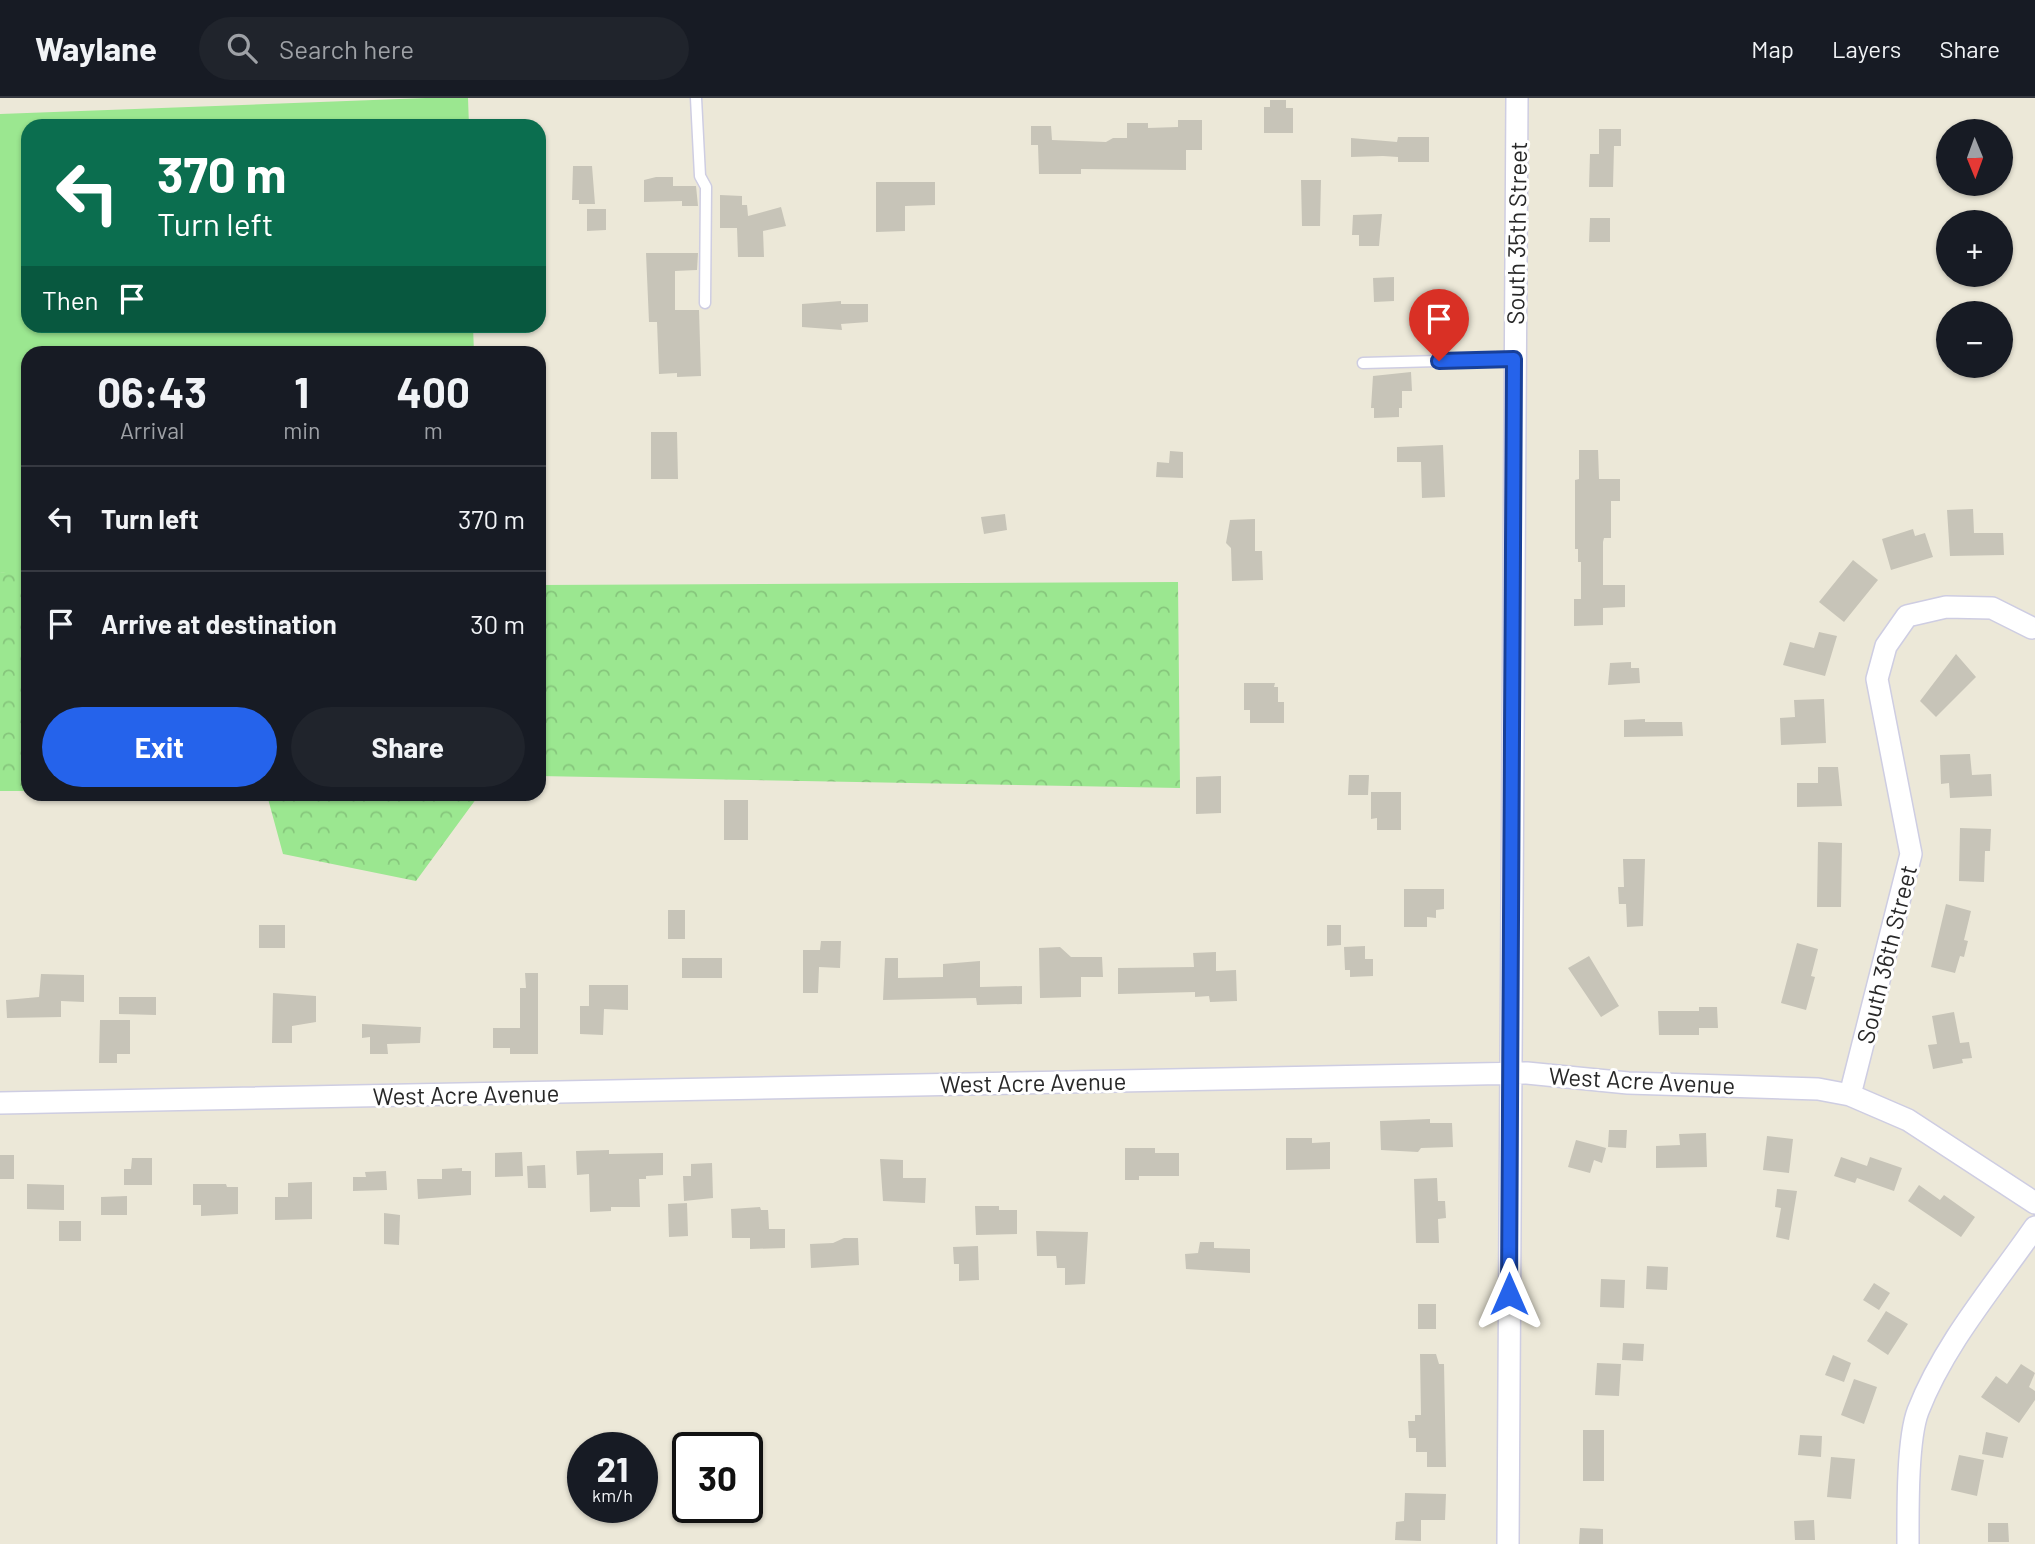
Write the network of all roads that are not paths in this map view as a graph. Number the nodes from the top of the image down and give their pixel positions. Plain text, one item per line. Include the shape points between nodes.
1 (696, 98) edge
2 (1517, 98) edge
3 (705, 303) dead end
4 (1514, 359) junction
5 (1363, 363) dead end
6 (2032, 628) dead end
7 (1509, 1072) junction
8 (1850, 1096) junction
9 (0, 1103) edge
10 (2035, 1203) edge
11 (2035, 1227) edge
12 (1508, 1544) edge
13 (1908, 1544) edge

1 - 3 lane via 700,176 706,187
2 - 4 street, South 35th Street
4 - 5 lane
4 - 7 street, South 35th Street
6 - 8 street, South 36th Street via 1992,608 1946,607 1908,616 1886,646 1877,679 1911,854
7 - 8 street, West Acre Avenue via 1628,1083 1796,1088
7 - 9 street, West Acre Avenue
7 - 12 street, South 35th Street
8 - 10 street, West Acre Avenue via 1908,1120
11 - 13 street via 1944,1358 1917,1414

